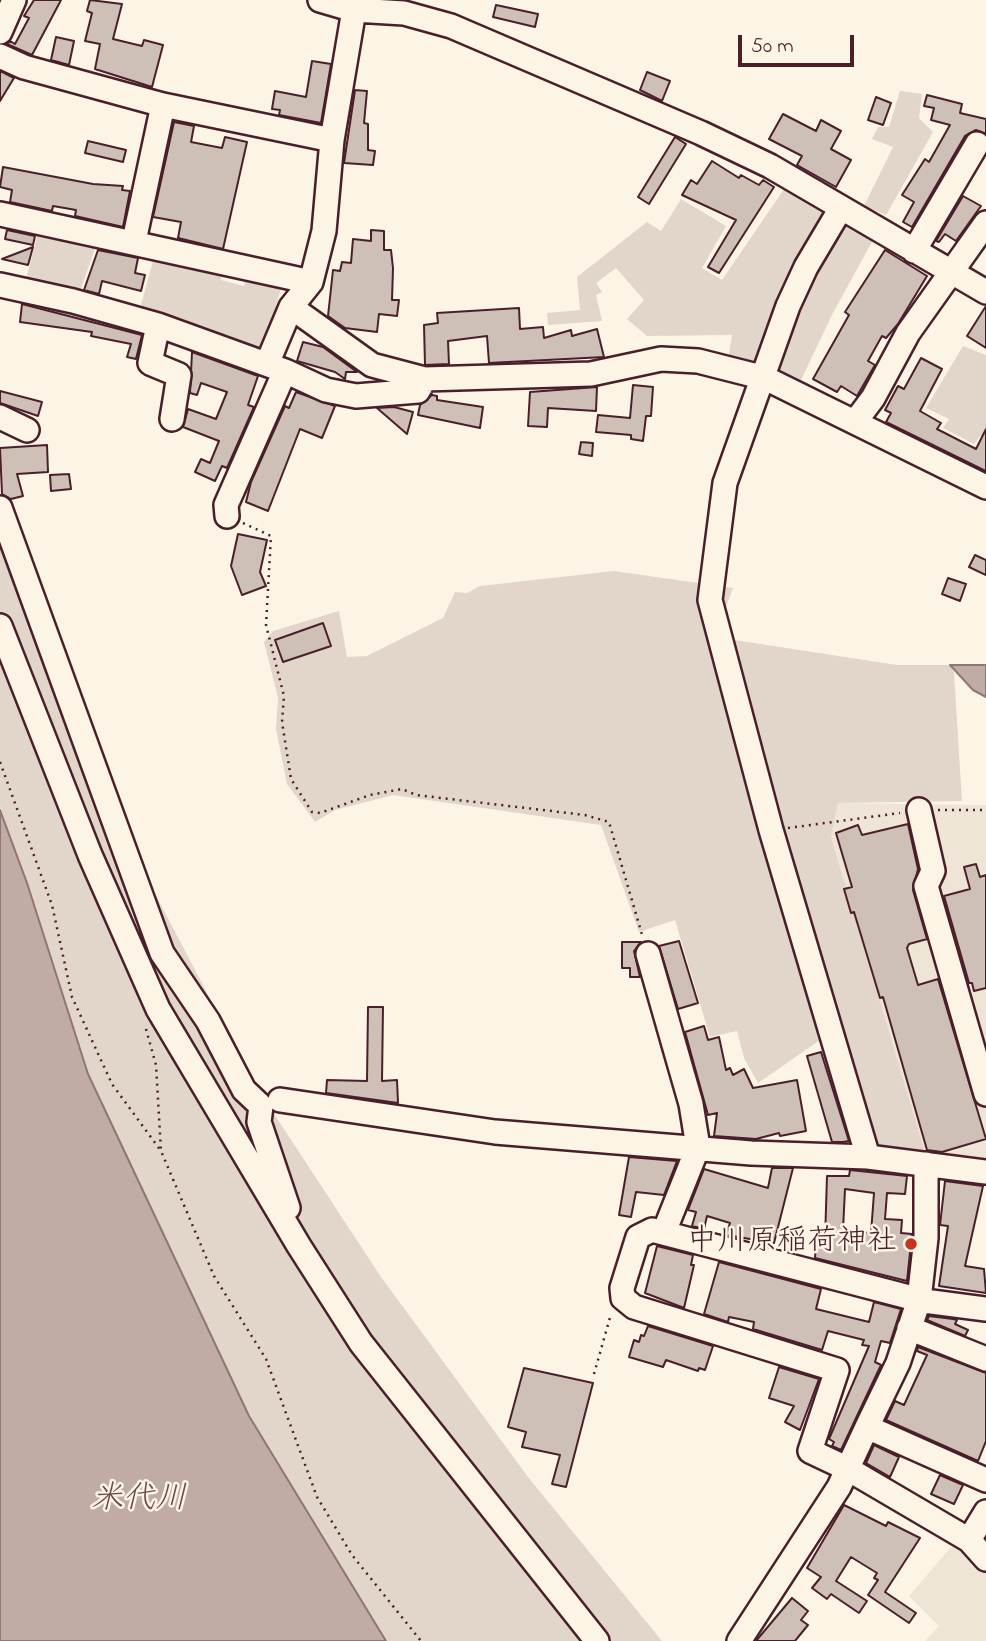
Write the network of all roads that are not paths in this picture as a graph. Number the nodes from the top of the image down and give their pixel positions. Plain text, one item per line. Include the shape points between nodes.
1 (14, 0) edge
2 (320, 0) edge
3 (394, 6) edge
4 (354, 10) junction
5 (0, 32) edge
6 (0, 56) edge
7 (163, 105) junction
8 (332, 140) junction
9 (977, 144) dead end
10 (841, 208) junction
11 (0, 214) edge
12 (986, 223) edge
13 (134, 241) junction
14 (914, 251) junction
15 (952, 272) junction
16 (311, 282) junction
17 (0, 285) edge
18 (986, 292) edge
19 (291, 307) junction
20 (158, 325) junction
21 (276, 368) junction
22 (765, 378) junction
23 (425, 379) junction
24 (0, 417) edge
25 (172, 419) dead end
26 (855, 422) junction
27 (27, 430) dead end
28 (986, 487) edge
29 (0, 508) edge
30 (227, 516) road end
31 (0, 626) edge
32 (919, 810) road end
33 (648, 954) road end
34 (986, 1094) edge
35 (280, 1100) dead end
36 (698, 1147) junction
37 (868, 1157) junction
38 (926, 1164) junction
39 (986, 1172) edge
40 (664, 1232) junction
41 (304, 1254) junction
42 (919, 1300) junction
43 (986, 1309) edge
44 (909, 1328) junction
45 (986, 1359) edge
46 (867, 1427) junction
47 (848, 1469) junction
48 (986, 1480) edge
49 (986, 1512) edge
50 (969, 1540) junction
51 (986, 1559) edge
52 (597, 1641) edge
53 (739, 1641) edge

1 - 5 street
2 - 4 street
3 - 4 street
3 - 10 street via 676,122 770,166
4 - 8 street
6 - 7 street via 23,67
7 - 8 street
7 - 13 street
8 - 16 street via 324,231
9 - 14 street
10 - 14 street
10 - 22 street via 797,286
11 - 13 street
12 - 15 street
13 - 16 street
14 - 15 street
15 - 18 street
15 - 26 street
16 - 19 street
17 - 20 street
19 - 21 street
19 - 23 street via 372,365
20 - 21 street
20 - 25 street via 150,363 179,375
21 - 23 street via 326,390 356,396 418,391
21 - 30 street via 226,505
22 - 23 street via 698,361 662,359 591,374
22 - 26 street
22 - 37 street via 724,483 710,600 771,830
24 - 27 street
26 - 28 street
29 - 41 street via 162,953 208,1021 244,1090 261,1106 259,1122
31 - 41 street via 90,855 159,1009
32 - 34 street via 933,871 926,886
33 - 36 street via 691,1104
35 - 36 street via 495,1132
36 - 37 street
36 - 40 street
37 - 38 street
38 - 39 street
38 - 42 street via 926,1238
40 - 42 street
40 - 47 street via 652,1230 639,1237 622,1288 623,1298 634,1307 837,1370 810,1451
41 - 52 street via 361,1343
42 - 43 street
42 - 44 street
44 - 45 street
44 - 46 street via 898,1363
46 - 47 street
46 - 48 street
47 - 50 street
47 - 53 street
49 - 50 street
50 - 51 street

